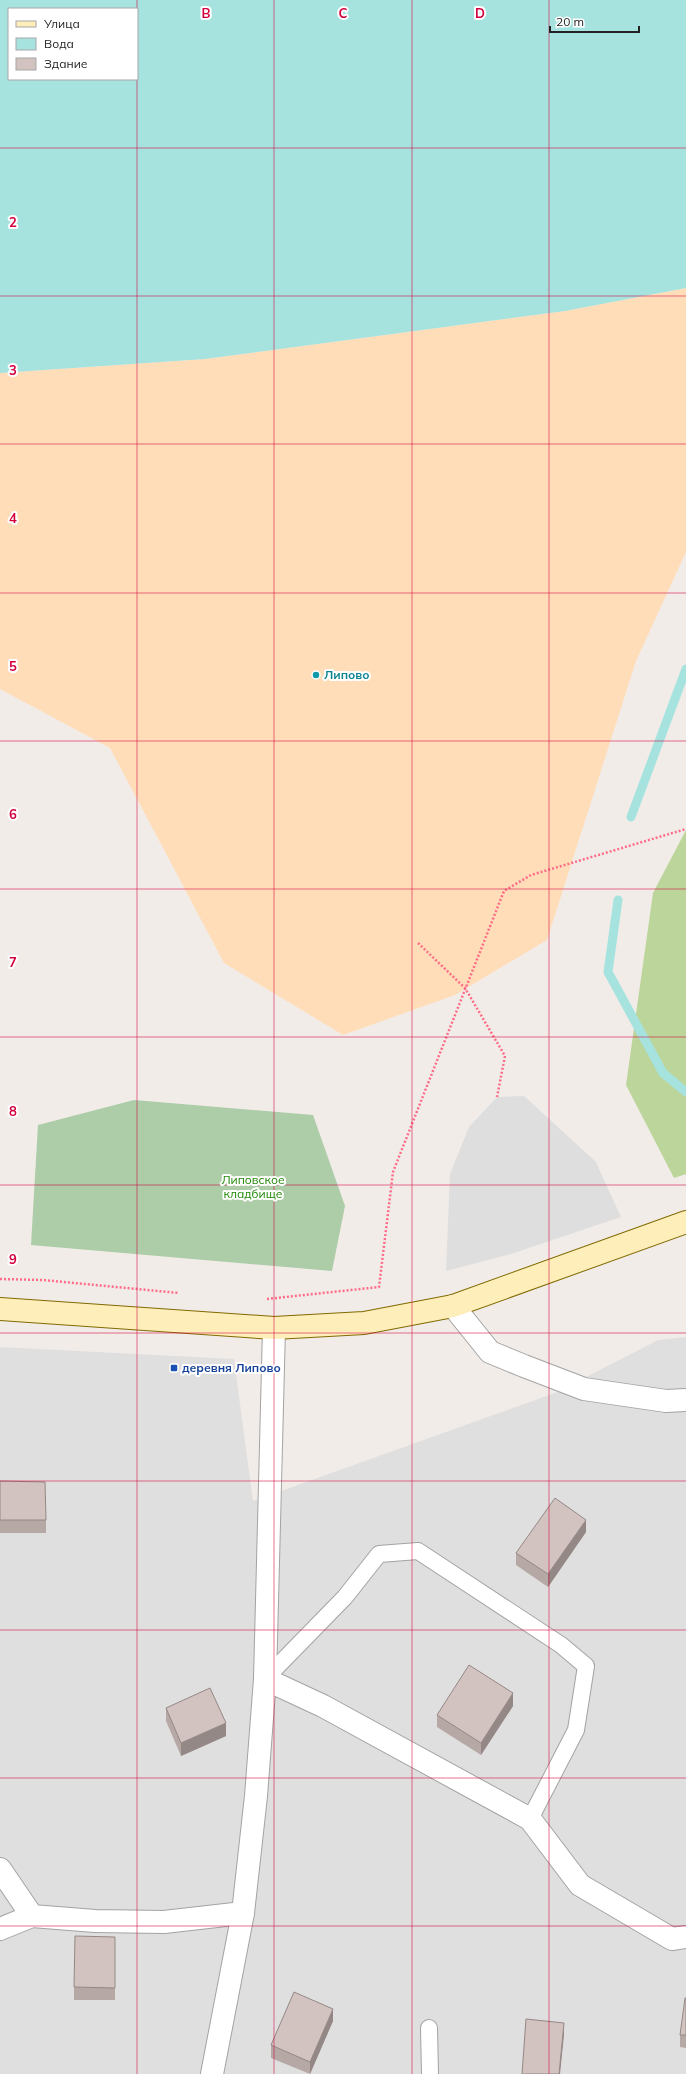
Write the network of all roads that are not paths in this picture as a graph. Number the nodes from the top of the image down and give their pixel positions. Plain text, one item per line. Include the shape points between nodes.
1 (686, 1222) edge
2 (453, 1306) junction
3 (0, 1309) edge
4 (274, 1328) junction
5 (686, 1400) edge
6 (265, 1679) junction
7 (530, 1819) junction
8 (0, 1869) edge
9 (243, 1913) junction
10 (32, 1916) junction
11 (0, 1929) edge
12 (686, 1937) edge
13 (429, 2028) dead end
14 (212, 2074) edge
15 (430, 2074) edge

1 - 2 main road
2 - 4 main road via 364,1323
2 - 5 street via 490,1352 524,1366 584,1389 666,1400
3 - 4 main road
4 - 6 street
6 - 7 street via 323,1706
6 - 7 lane via 345,1597 379,1554 418,1551 561,1645 586,1666 576,1730
6 - 9 street
7 - 12 street via 580,1885 672,1939
8 - 10 street
9 - 10 street via 164,1922 95,1921
9 - 14 street
10 - 11 street
13 - 15 lane

